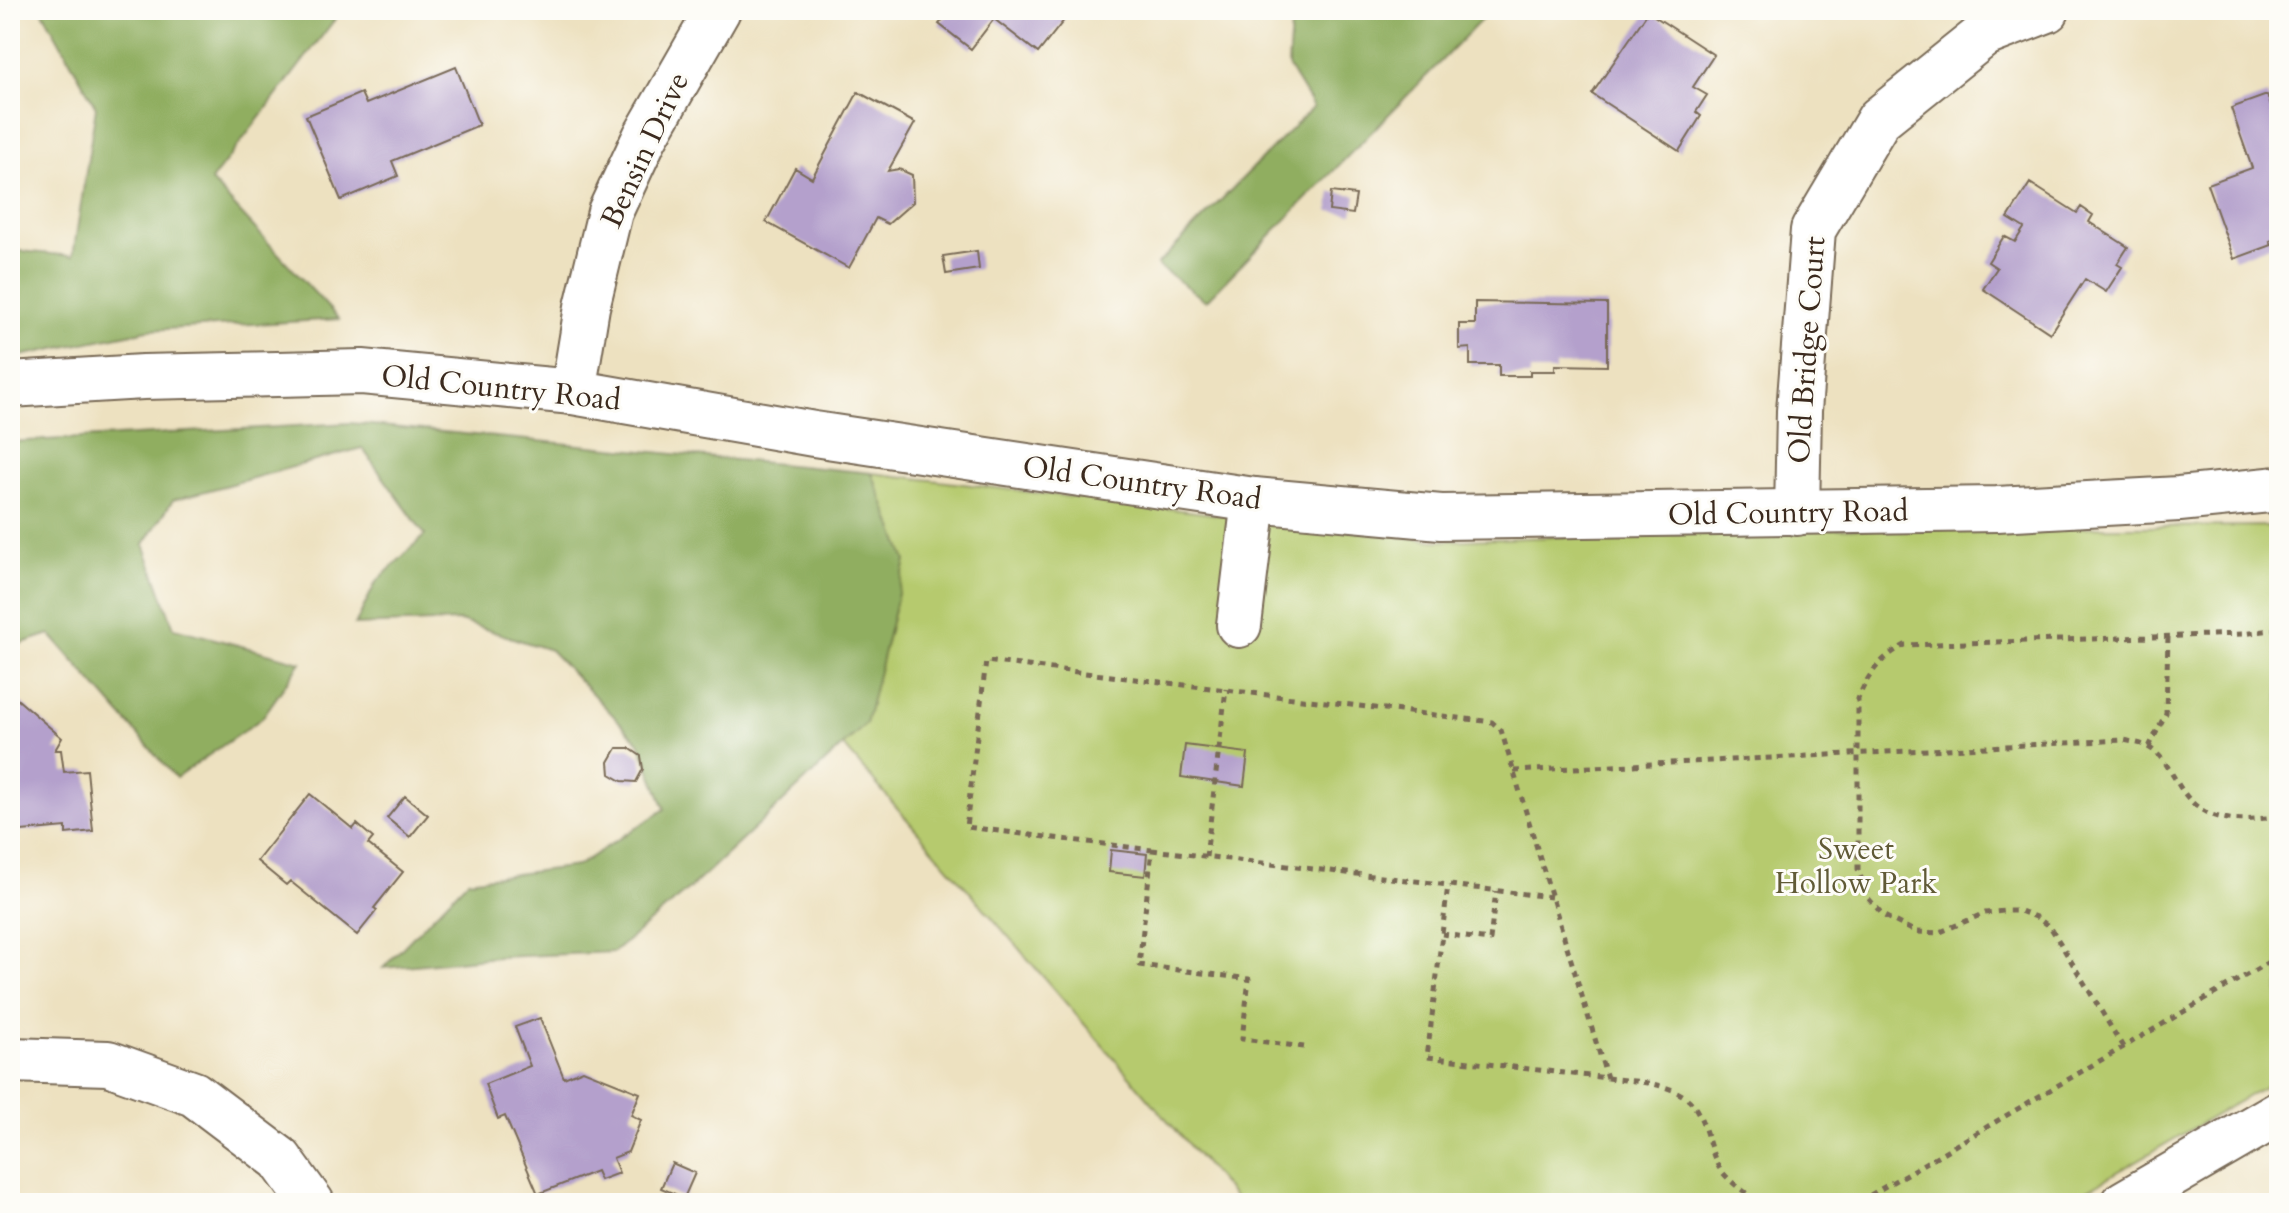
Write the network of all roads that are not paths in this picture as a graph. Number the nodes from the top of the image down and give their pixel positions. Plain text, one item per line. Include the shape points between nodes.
1 (718, 10) edge
2 (2047, 10) edge
3 (10, 385) edge
4 (573, 392) junction
5 (2279, 489) edge
6 (1254, 500) junction
7 (1797, 513) junction
8 (1239, 625) dead end
9 (10, 1060) edge
10 (2279, 1113) edge
11 (312, 1203) edge
12 (2124, 1203) edge

1 - 4 main road, Bensin Drive via 645,137 610,212
2 - 7 main road, Old Bridge Court via 1985,34 1879,119 1813,230
3 - 4 main road, Old Country Road via 362,372
4 - 6 main road, Old Country Road
5 - 7 main road, Old Country Road via 2077,505
6 - 7 main road, Old Country Road via 1441,517
6 - 8 main road
9 - 11 main road via 108,1063 194,1094 280,1159
10 - 12 main road

